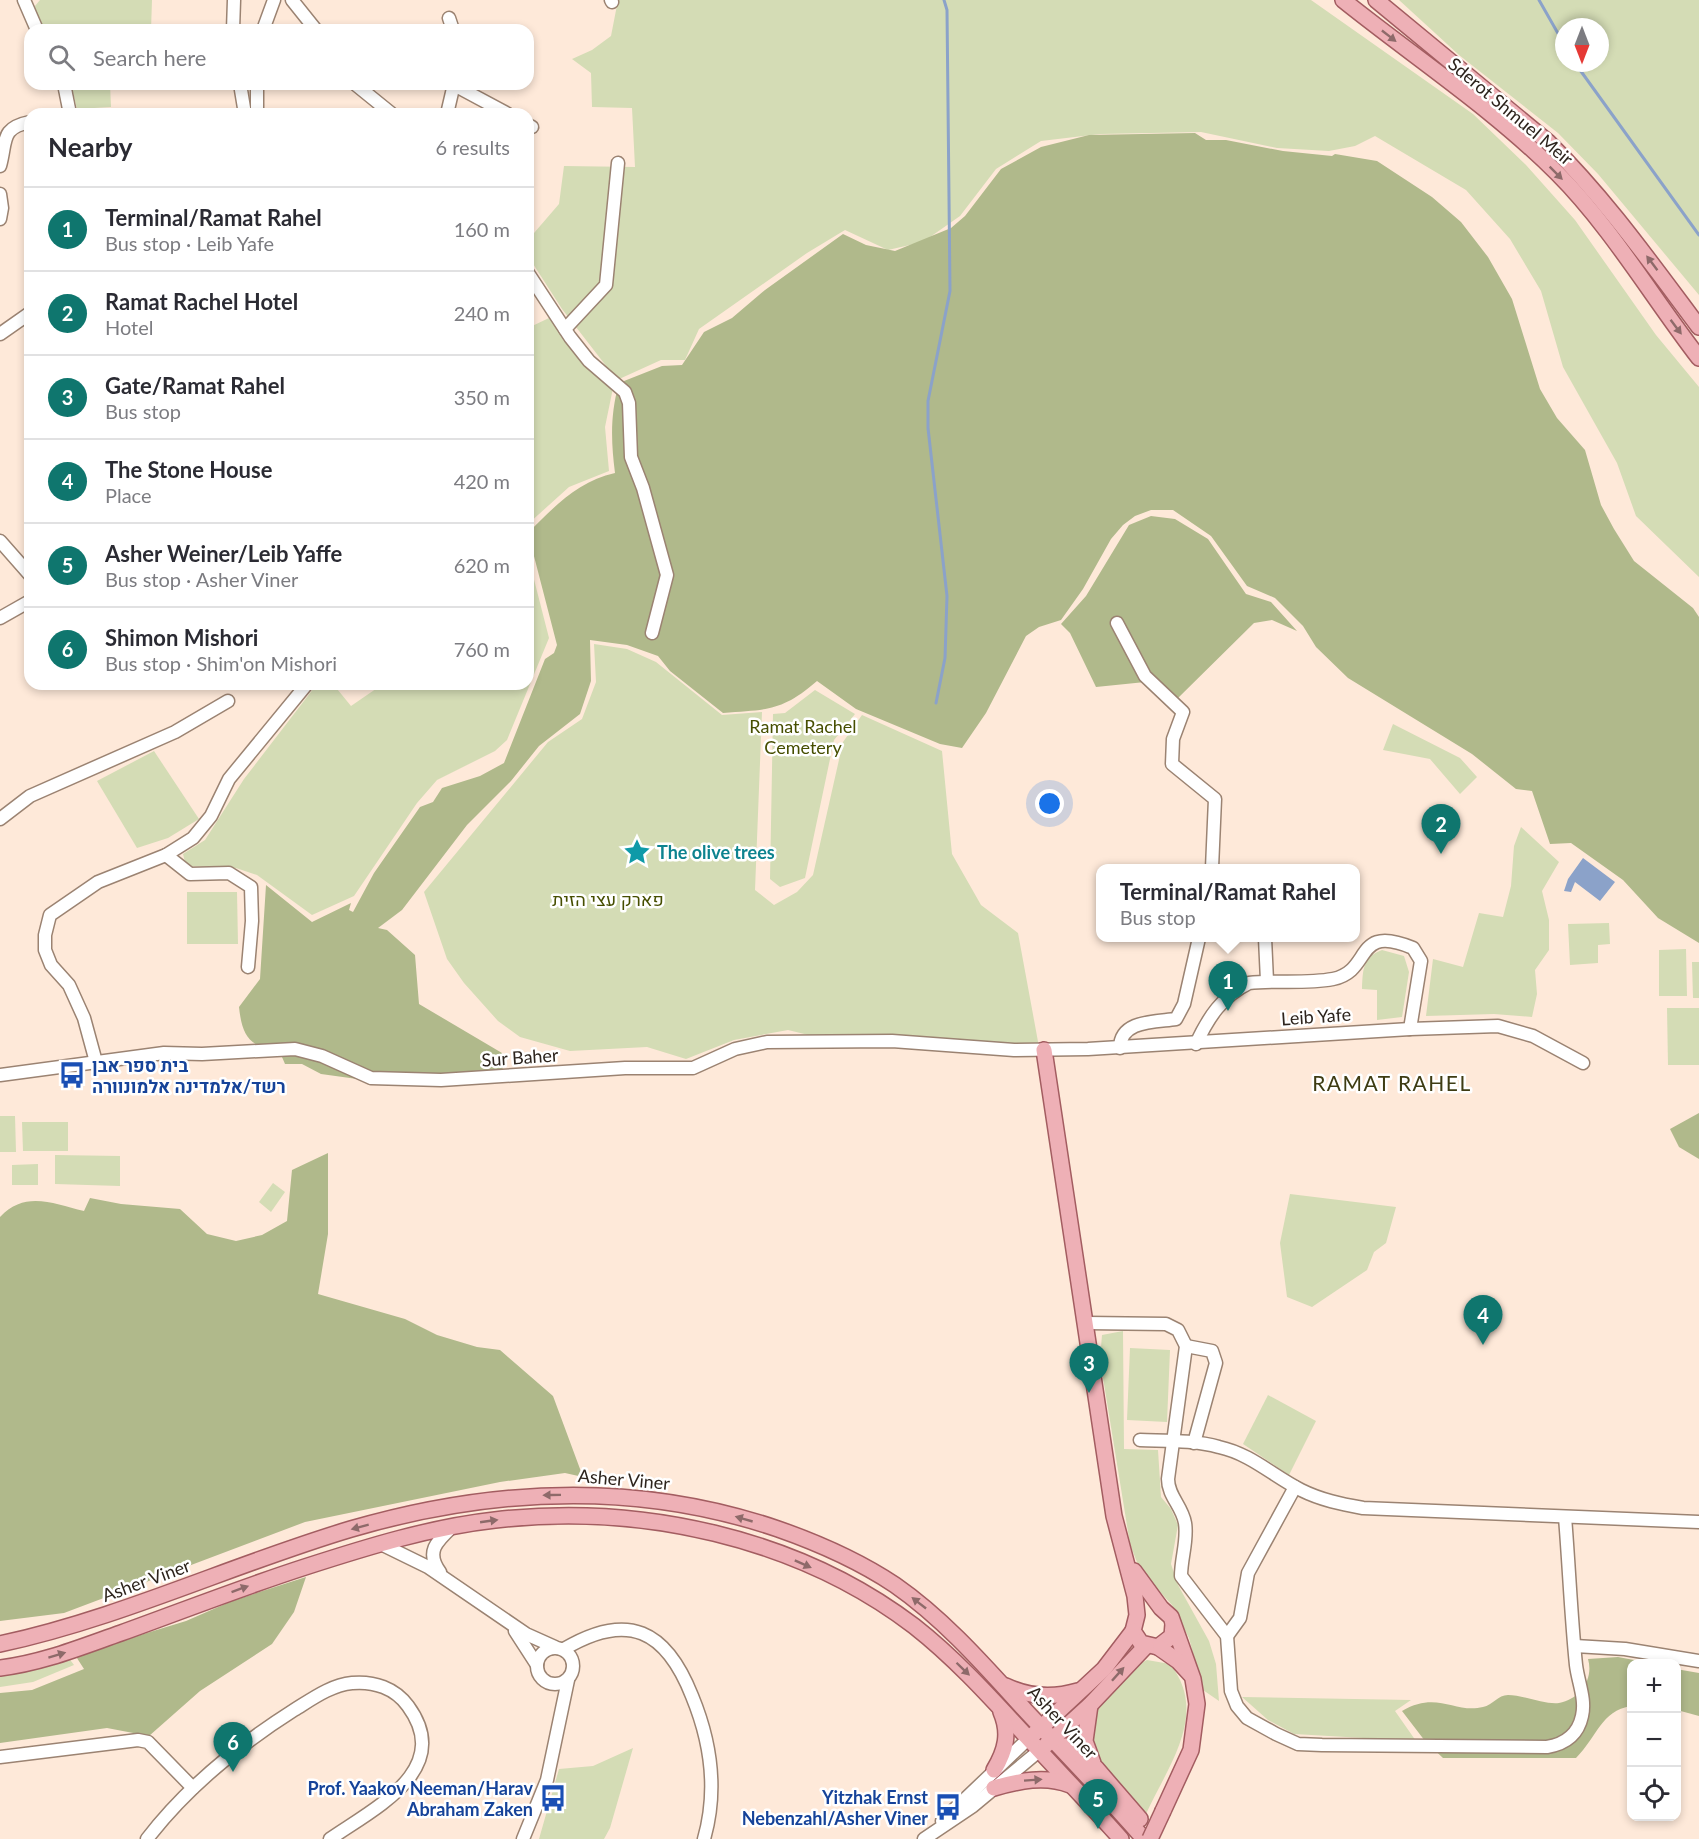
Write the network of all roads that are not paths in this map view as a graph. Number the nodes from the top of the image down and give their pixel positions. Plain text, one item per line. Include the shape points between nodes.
1 (24, 0) edge
2 (234, 0) edge
3 (274, 0) edge
4 (292, 0) edge
5 (1343, 0) edge
6 (1376, 0) edge
7 (34, 24) edge
8 (233, 24) edge
9 (265, 24) edge
10 (311, 24) edge
11 (65, 90) edge
12 (241, 90) edge
13 (257, 90) edge
14 (362, 90) edge
15 (453, 90) edge
16 (465, 90) edge
17 (69, 108) edge
18 (244, 108) edge
19 (257, 108) edge
20 (385, 108) edge
21 (448, 108) edge
22 (497, 108) edge
23 (24, 123) edge
24 (618, 163) dead end
25 (0, 166) edge
26 (0, 195) edge
27 (0, 219) edge
28 (534, 282) edge
29 (24, 317) edge
30 (1699, 327) edge
31 (565, 329) junction
32 (0, 334) edge
33 (1699, 358) edge
34 (0, 541) edge
35 (24, 568) edge
36 (24, 604) edge
37 (0, 618) edge
38 (1117, 622) dead end
39 (652, 633) dead end
40 (302, 690) edge
41 (228, 701) dead end
42 (0, 819) edge
43 (166, 855) junction
44 (1212, 864) edge
45 (1198, 942) edge
46 (1265, 942) edge
47 (248, 968) dead end
48 (1267, 981) junction
49 (1410, 1029) junction
50 (1196, 1044) junction
51 (1120, 1048) junction
52 (1044, 1050) junction
53 (96, 1062) junction
54 (1583, 1063) dead end
55 (0, 1075) edge
56 (1087, 1323) junction
57 (1186, 1346) junction
58 (1140, 1440) dead end
59 (1173, 1442) junction
60 (1194, 1443) junction
61 (1295, 1487) junction
62 (1566, 1517) junction
63 (1699, 1522) edge
64 (452, 1527) junction
65 (381, 1545) junction
66 (1127, 1558) junction
67 (445, 1577) junction
68 (1161, 1608) junction
69 (1137, 1615) junction
70 (504, 1619) junction
71 (1173, 1624) junction
72 (1134, 1631) junction
73 (600, 1633) junction
74 (1227, 1636) junction
75 (0, 1644) edge
76 (1152, 1646) junction
77 (1575, 1646) junction
78 (560, 1648) junction
79 (1699, 1661) edge
80 (574, 1664) junction
81 (537, 1665) junction
82 (0, 1668) edge
83 (1193, 1679) junction
84 (568, 1680) junction
85 (547, 1682) junction
86 (999, 1682) junction
87 (1081, 1690) junction
88 (1091, 1704) junction
89 (998, 1706) junction
90 (558, 1724) junction
91 (1041, 1727) junction
92 (1028, 1739) junction
93 (1052, 1739) junction
94 (1039, 1751) junction
95 (0, 1757) edge
96 (1096, 1768) junction
97 (994, 1770) junction
98 (1072, 1786) junction
99 (193, 1788) junction
100 (994, 1788) junction
101 (926, 1838) edge
102 (147, 1839) edge
103 (330, 1839) edge
104 (524, 1839) edge
105 (704, 1839) edge
106 (1121, 1839) edge
107 (1144, 1839) edge
108 (1150, 1839) edge
109 (1158, 1839) edge

1 - 7 street
2 - 8 street
3 - 9 street
4 - 10 street
5 -> 33 main road, Sderot Shmuel Meir via 1489,113 1557,174 1598,221
30 -> 6 main road, Sderot Shmuel Meir via 1630,234 1570,163
11 - 17 street
12 - 18 street
13 - 19 street
14 - 20 street
15 - 21 street
16 - 22 street
23 - 25 street via 8,130
24 - 31 street via 606,285
26 - 27 street
28 - 31 street
29 - 32 street
31 - 39 street via 589,361 625,393 629,403 631,457 667,575
34 - 35 street
36 - 37 street
38 - 44 street via 1144,676 1183,712 1173,739 1172,764 1215,799
40 - 43 street via 229,779 211,816 193,838
41 - 42 street via 175,732 30,796
43 - 47 street via 190,874 229,873 251,887
43 - 53 street via 98,882 50,915 45,950 51,965 69,985 84,1018
45 - 51 street via 1184,1004 1176,1019 1126,1030
46 - 48 street
48 - 49 street via 1347,975 1371,944 1383,940 1399,942 1413,948 1422,961
48 - 50 street via 1249,983 1223,1000
49 - 50 street, Leib Yafe
49 - 54 street, Leib Yafe via 1514,1029
50 - 51 street, Leib Yafe
51 - 52 street, Leib Yafe
52 - 53 street, Sur Baher via 892,1041 768,1042 735,1049 693,1068 625,1068 441,1080 371,1078 322,1056 295,1049 164,1053
52 - 56 main road
53 - 55 street, Sur Baher
56 - 57 street via 1167,1324 1178,1330
56 - 66 main road via 1114,1516
57 - 59 street
57 - 60 street via 1212,1351 1216,1363
58 - 59 street
59 - 60 street
59 - 74 street via 1168,1490 1182,1511 1185,1525 1181,1576
60 - 61 street via 1221,1447 1250,1459
61 - 62 street via 1320,1499 1363,1508
61 - 74 street via 1248,1574 1240,1618
62 - 63 street
62 - 77 street
64 - 65 main road, Asher Viner
64 - 67 street via 432,1551 433,1560
64 -> 89 main road, Asher Viner via 531,1517 611,1518 677,1524 757,1546 881,1603 949,1656
65 - 67 street
82 -> 65 main road, Asher Viner via 55,1656 245,1587
66 - 68 main road
66 - 69 main road
67 - 70 street
68 - 69 main road via 1145,1608
68 - 71 main road
69 - 72 main road
70 - 78 street via 526,1634
70 - 81 street via 521,1637
71 - 76 main road via 1172,1636
71 - 83 main road
72 - 76 main road via 1138,1640
72 - 87 main road
73 - 78 street
73 - 80 street via 586,1645
73 - 105 street via 626,1630 651,1636 679,1665 703,1727 711,1766 712,1804
74 - 77 street via 1231,1691 1247,1718 1298,1744 1322,1745 1560,1744 1570,1739 1582,1715
86 -> 75 main road, Asher Viner via 925,1608 894,1584 824,1547 760,1523 696,1506 581,1494 503,1499 410,1514 301,1545 106,1615
76 - 83 main road via 1178,1661
88 -> 76 main road
77 - 79 street via 1625,1649
78 - 80 street
78 - 81 street via 545,1650
80 - 84 street
81 - 85 street via 539,1675
83 - 108 main road, bridge via 1197,1704 1191,1750
84 - 85 street via 558,1684
84 - 90 street
85 - 90 street via 554,1695
86 - 87 main road via 1038,1695 1056,1696
86 - 91 main road, Asher Viner
87 - 91 main road
88 - 93 main road
88 - 96 main road via 1084,1741
89 - 92 main road, Asher Viner
89 - 97 main road via 1007,1735
90 - 104 street via 547,1780
91 - 92 main road
91 - 93 main road, Asher Viner
92 - 94 main road, Asher Viner
92 - 97 street
93 - 94 main road
93 - 96 main road
93 - 107 main road, Asher Viner
94 - 98 main road, Asher Viner
94 - 100 street
95 - 99 street via 138,1740 148,1742
96 - 109 main road
97 - 101 street
100 -> 98 main road via 1036,1779
98 - 106 main road, Asher Viner
99 - 102 street
99 - 103 street via 260,1733 327,1691 350,1683 370,1683 388,1689 408,1707 420,1731 416,1768 405,1786 386,1802
100 - 101 street

